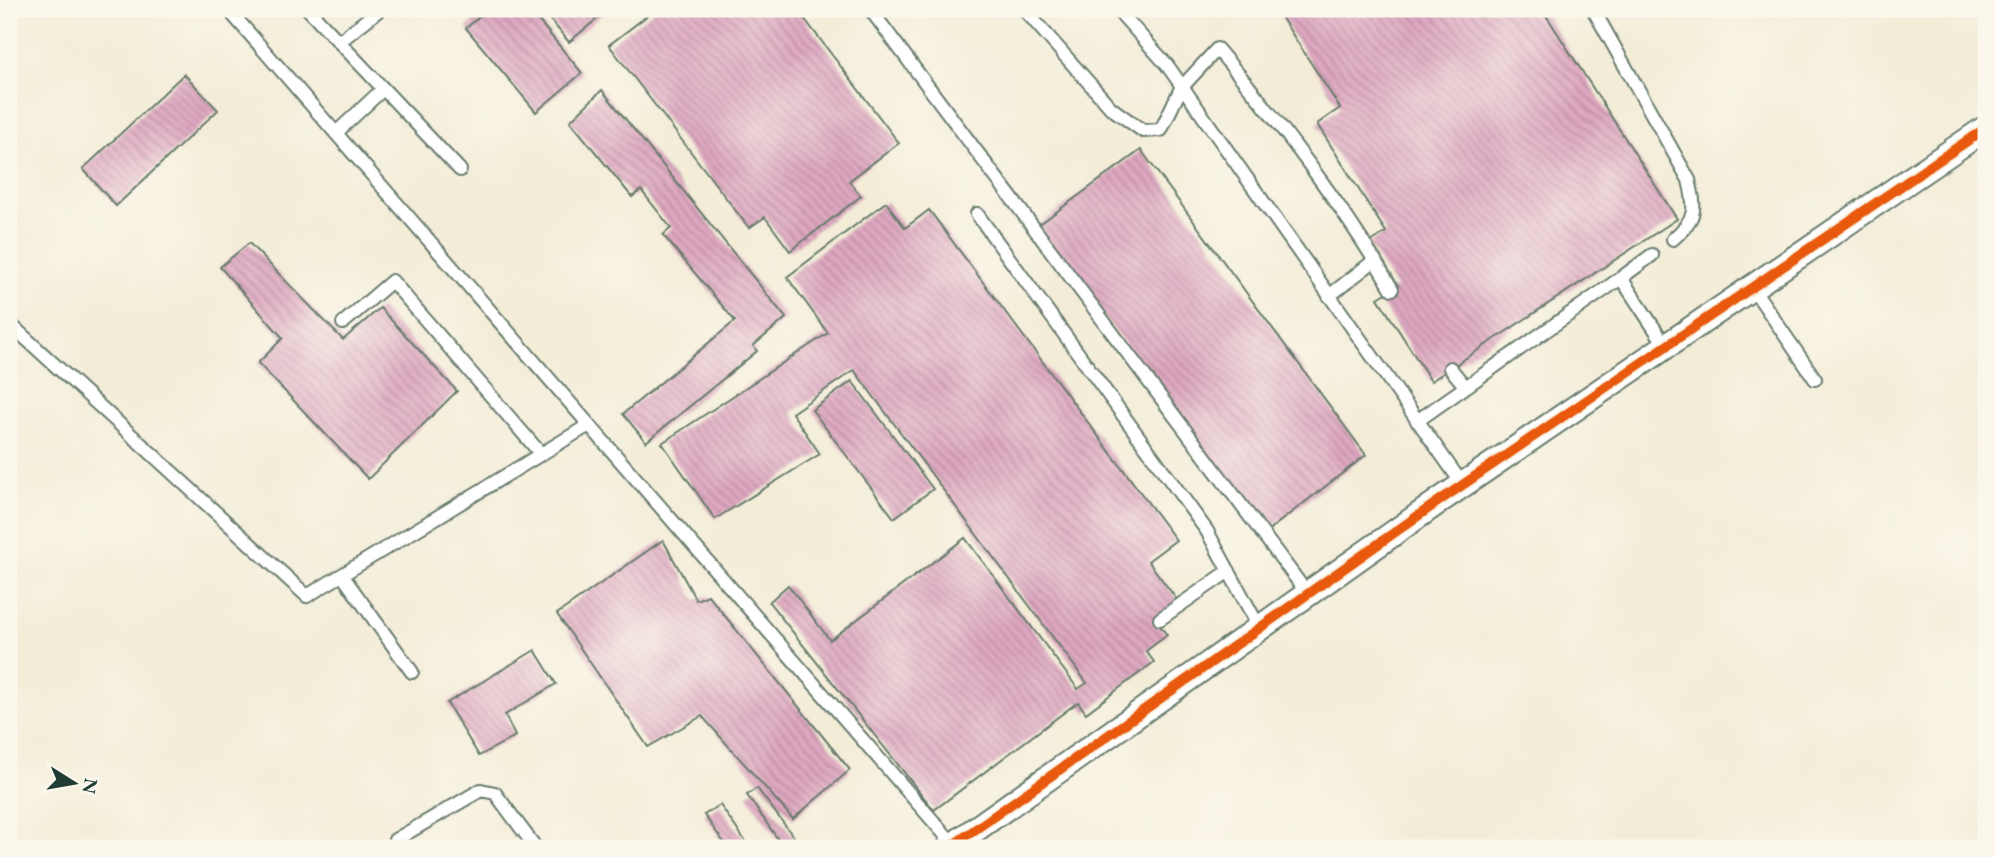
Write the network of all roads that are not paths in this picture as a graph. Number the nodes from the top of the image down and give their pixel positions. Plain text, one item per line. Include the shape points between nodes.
1 (228, 9) edge
2 (308, 9) edge
3 (380, 9) edge
4 (870, 9) edge
5 (1024, 9) edge
6 (1116, 9) edge
7 (1593, 9) edge
8 (339, 42) junction
9 (1181, 88) junction
10 (383, 89) junction
11 (1986, 128) edge
12 (336, 133) junction
13 (460, 170) dead end
14 (977, 214) dead end
15 (1673, 239) dead end
16 (1651, 255) dead end
17 (1375, 260) junction
18 (1621, 278) junction
19 (1752, 288) junction
20 (1392, 289) dead end
21 (1329, 296) junction
22 (9, 323) edge
23 (343, 323) dead end
24 (1666, 346) junction
25 (1450, 368) dead end
26 (1815, 379) dead end
27 (1465, 386) junction
28 (1416, 421) junction
29 (589, 425) junction
30 (541, 454) junction
31 (1463, 485) junction
32 (1229, 571) junction
33 (342, 575) junction
34 (1307, 593) junction
35 (1160, 619) dead end
36 (1259, 627) junction
37 (412, 671) dead end
38 (395, 840) dead end
39 (951, 846) edge
40 (536, 848) edge

1 - 12 lane
2 - 8 lane
3 - 8 lane
4 - 34 lane
5 - 9 lane via 1111,108 1143,131 1161,130
6 - 9 lane via 1167,65
7 - 15 lane via 1689,180 1695,204 1689,225
8 - 10 lane
9 - 17 lane via 1217,49
9 - 21 lane
10 - 12 lane
10 - 13 lane
11 - 19 street
12 - 29 lane
14 - 32 lane via 1207,531
16 - 18 lane
17 - 20 lane
17 - 21 lane
18 - 24 lane
18 - 27 lane
19 - 24 street
19 - 26 lane
21 - 28 lane
22 - 33 lane via 307,596
23 - 30 lane via 391,281
24 - 31 street
25 - 27 lane
27 - 28 lane
28 - 31 lane
29 - 30 lane
29 - 39 lane
30 - 33 lane
31 - 34 street
32 - 35 lane
32 - 36 lane
33 - 37 lane
34 - 36 street
36 - 39 street
38 - 40 lane via 481,790 495,793

